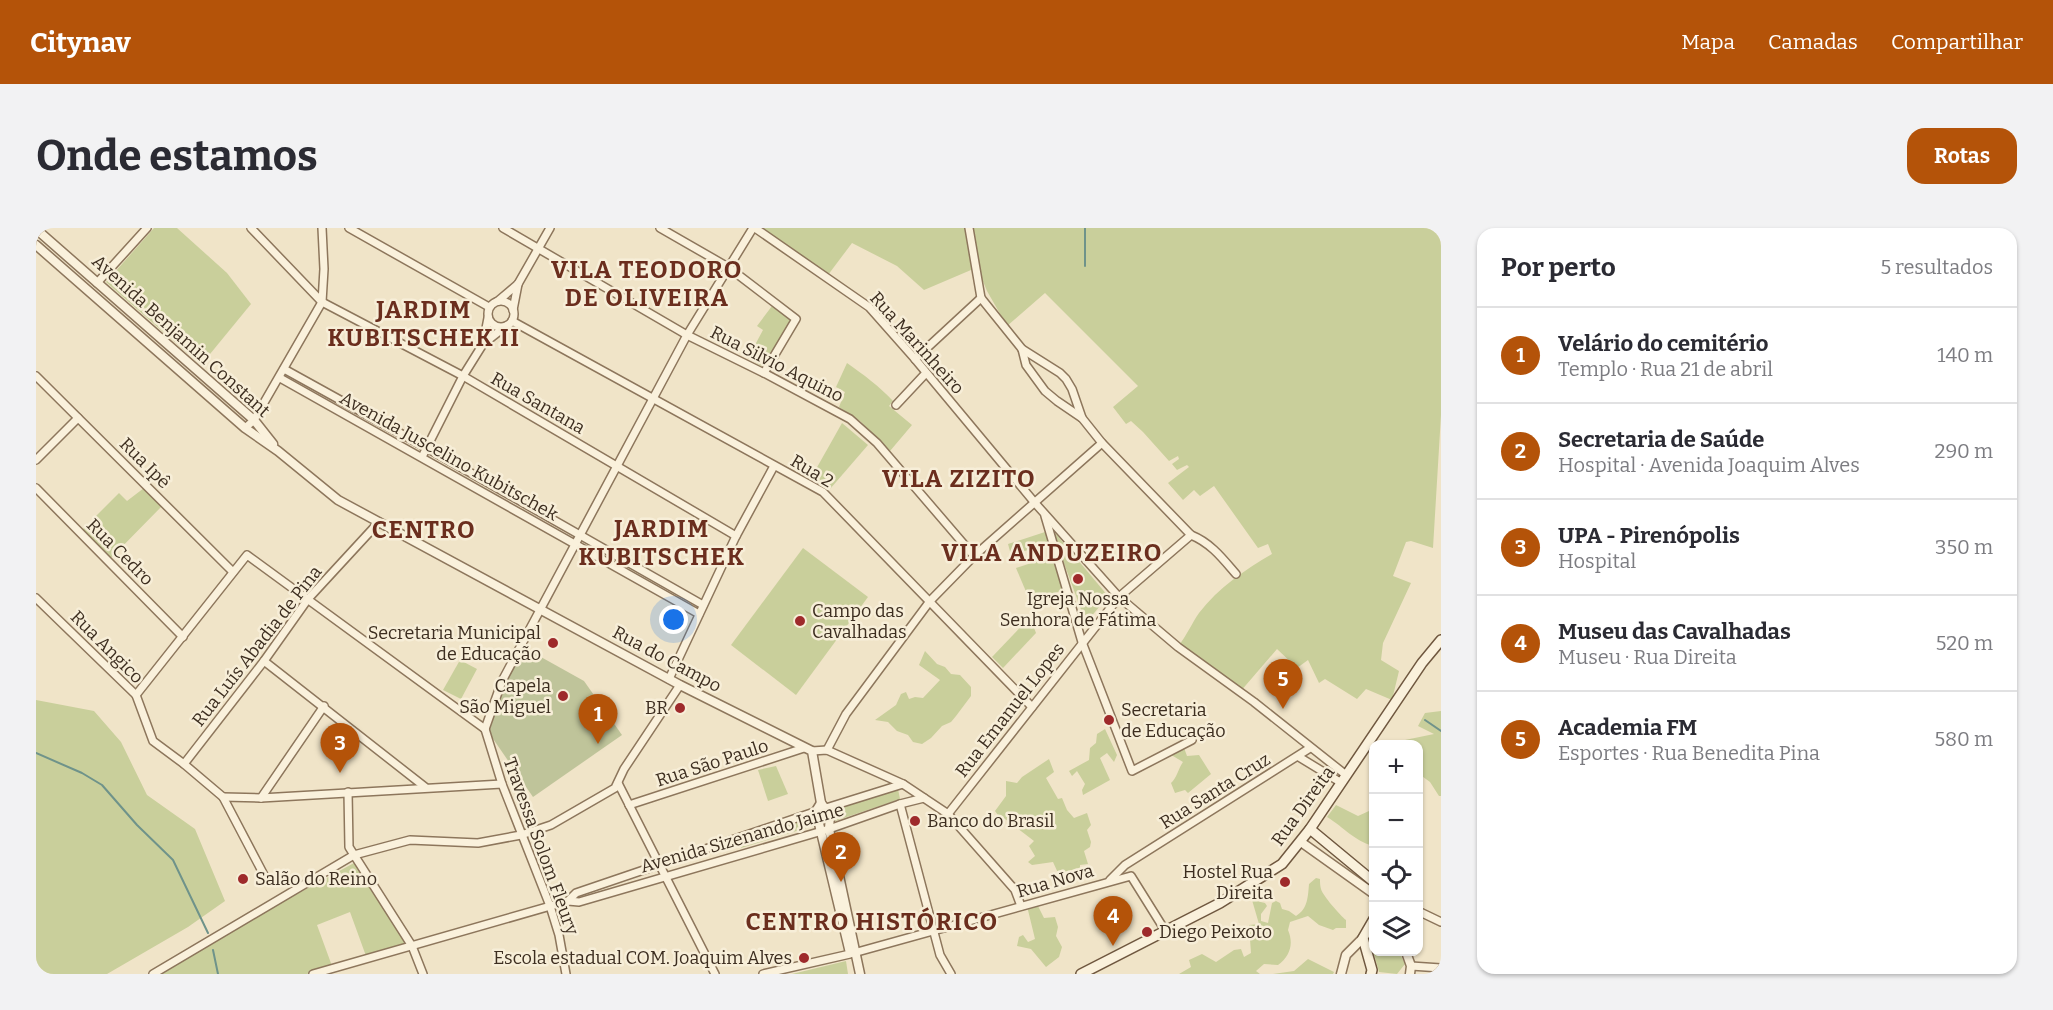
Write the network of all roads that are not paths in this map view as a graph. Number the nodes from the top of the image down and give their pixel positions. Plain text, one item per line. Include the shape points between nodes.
1 (147, 228) edge
2 (251, 228) edge
3 (322, 228) edge
4 (350, 228) edge
5 (503, 228) edge
6 (550, 228) edge
7 (660, 228) edge
8 (754, 228) edge
9 (969, 228) edge
10 (36, 229) edge
11 (36, 245) edge
12 (539, 249) junction
13 (728, 267) junction
14 (98, 283) junction
15 (518, 284) junction
16 (981, 298) junction
17 (498, 301) junction
18 (322, 302) junction
19 (489, 307) junction
20 (513, 310) junction
21 (488, 318) junction
22 (512, 321) junction
23 (506, 326) junction
24 (687, 335) junction
25 (166, 343) junction
26 (483, 344) junction
27 (1022, 349) junction
28 (158, 353) junction
29 (915, 359) junction
30 (284, 369) junction
31 (764, 373) junction
32 (926, 373) junction
33 (36, 376) edge
34 (463, 376) junction
35 (279, 378) junction
36 (653, 398) junction
37 (896, 405) dead end
38 (78, 418) junction
39 (1082, 418) junction
40 (254, 420) junction
41 (377, 420) junction
42 (245, 428) junction
43 (371, 429) junction
44 (1102, 443) junction
45 (427, 448) junction
46 (279, 451) junction
47 (422, 458) junction
48 (36, 460) edge
49 (618, 466) junction
50 (774, 466) junction
51 (36, 489) edge
52 (1035, 503) junction
53 (1045, 514) junction
54 (379, 522) junction
55 (581, 535) junction
56 (1191, 535) junction
57 (736, 536) junction
58 (576, 544) junction
59 (974, 556) junction
60 (233, 572) junction
61 (1236, 574) dead end
62 (1119, 597) junction
63 (36, 598) edge
64 (308, 599) junction
65 (930, 601) junction
66 (703, 605) junction
67 (541, 610) junction
68 (699, 614) junction
69 (183, 637) junction
70 (1441, 640) edge
71 (1082, 642) junction
72 (264, 661) junction
73 (669, 679) junction
74 (680, 685) junction
75 (136, 695) junction
76 (324, 706) junction
77 (1032, 707) junction
78 (485, 729) junction
79 (1192, 740) dead end
80 (1310, 748) junction
81 (808, 750) junction
82 (827, 750) junction
83 (1299, 757) junction
84 (184, 764) junction
85 (1343, 779) junction
86 (618, 783) junction
87 (502, 784) junction
88 (903, 784) junction
89 (425, 787) junction
90 (348, 792) junction
91 (223, 797) junction
92 (261, 798) junction
93 (924, 798) junction
94 (900, 804) junction
95 (629, 806) junction
96 (821, 807) junction
97 (948, 814) junction
98 (1310, 829) junction
99 (826, 830) junction
100 (521, 835) junction
101 (736, 840) junction
102 (1301, 842) junction
103 (741, 854) junction
104 (354, 855) junction
105 (659, 865) junction
106 (1125, 865) junction
107 (666, 876) junction
108 (1131, 876) junction
109 (265, 877) dead end
110 (1369, 878) edge
111 (1109, 881) junction
112 (1369, 890) edge
113 (568, 901) junction
114 (550, 906) junction
115 (1021, 906) junction
116 (1423, 913) edge
117 (1441, 922) edge
118 (1369, 928) edge
119 (934, 929) junction
120 (1166, 932) junction
121 (1363, 938) junction
122 (412, 946) junction
123 (852, 953) junction
124 (1441, 968) edge
125 (1411, 970) edge
126 (153, 974) edge
127 (313, 974) edge
128 (423, 974) edge
129 (566, 974) edge
130 (715, 974) edge
131 (763, 974) edge
132 (854, 974) edge
133 (860, 974) edge
134 (951, 974) edge
135 (1082, 974) edge
136 (1341, 974) edge
137 (1371, 974) edge

1 - 14 street
2 - 18 street, Rua Santana
3 - 18 street
4 - 19 street
5 - 12 street, Rua Silvio Aquino
6 - 12 street
7 - 13 street
8 - 13 street
8 - 29 street, Rua Marinheiro via 869,307
9 - 16 street
10 - 14 street, Avenida Benjamin Constant
11 - 28 street, Avenida Benjamin Constant
12 - 15 street
12 - 24 street, Rua Silvio Aquino
13 - 24 street
13 - 31 street via 796,319
14 - 25 street, Avenida Benjamin Constant
15 - 17 street
15 - 20 street
16 - 27 street
16 - 29 street
17 - 19 street
17 - 20 street via 508,303
18 - 30 street
18 - 34 street, Rua Santana
19 - 21 street
20 - 22 street
21 - 23 street via 495,326
21 - 26 street
22 - 23 street
22 - 36 street, Rua 2
23 - 26 street
24 - 31 street, Rua Silvio Aquino
24 - 36 street
25 - 28 street
25 - 40 street, Avenida Benjamin Constant
26 - 34 street
27 - 39 street via 1026,365 1045,391
27 - 39 street via 1066,379
28 - 42 street, Avenida Benjamin Constant
29 - 32 street, Rua Marinheiro
30 - 35 street
30 - 41 street, Avenida Juscelino Kubitschek
31 - 59 street, Rua Silvio Aquino via 850,420 877,443
32 - 37 street
32 - 52 street, Rua Marinheiro
33 - 38 street, Rua Ipê
34 - 45 street
34 - 49 street, Rua Santana
35 - 40 street
35 - 43 street, Avenida Juscelino Kubitschek
36 - 49 street
36 - 50 street, Rua 2
38 - 48 street
38 - 60 street, Rua Ipê
39 - 44 street
40 - 42 street
40 - 46 street, Avenida Benjamin Constant
41 - 43 street
41 - 45 street, Avenida Juscelino Kubitschek
42 - 46 street, Avenida Benjamin Constant
43 - 47 street, Avenida Juscelino Kubitschek
44 - 52 street
44 - 56 street
45 - 47 street
45 - 55 street, Avenida Juscelino Kubitschek
46 - 54 street, Rua do Campo via 338,500
47 - 58 street, Avenida Juscelino Kubitschek
49 - 55 street
49 - 57 street, Rua Santana
50 - 57 street
50 - 65 street, Rua 2 via 823,492
51 - 69 street, Rua Cedro
52 - 53 street, Rua Marinheiro
52 - 59 street
53 - 62 street, Rua Marinheiro
53 - 71 street
54 - 64 street, Rua Luís Abadia de Pina
54 - 67 street, Rua do Campo
55 - 58 street
55 - 66 street, Avenida Juscelino Kubitschek
56 - 61 street via 1211,546
56 - 62 street, Rua Emanuel Lopes
57 - 66 street
58 - 67 street
58 - 68 street, Avenida Juscelino Kubitschek
59 - 65 street
60 - 64 street via 247,555
60 - 69 street
62 - 71 street, Rua Emanuel Lopes
62 - 80 street, Rua Marinheiro
63 - 75 street, Rua Angico
64 - 72 street, Rua Luís Abadia de Pina
64 - 78 street
65 - 77 street, Rua 2
65 - 82 street via 846,714
66 - 68 street
67 - 73 street, Rua do Campo
67 - 78 street via 502,681
68 - 73 street
69 - 75 street
70 - 85 main road, Rua Direita
71 - 77 street, Rua Emanuel Lopes
71 - 79 street via 1132,771
72 - 76 street
72 - 84 street, Rua Luís Abadia de Pina
73 - 74 street, Rua do Campo
74 - 81 street, Rua do Campo
74 - 86 street
75 - 84 street, Rua Angico via 153,741
76 - 89 street
76 - 92 street
77 - 97 street, Rua Emanuel Lopes
78 - 87 street, Travessa Solom Fleury
80 - 83 street
80 - 85 street, Rua Marinheiro
81 - 82 street
81 - 95 street, Rua São Paulo
81 - 96 street
82 - 88 street
83 - 85 street, Rua Santa Cruz
83 - 106 street, Rua Santa Cruz
84 - 91 street, Rua Angico
85 - 98 main road, Rua Direita
86 - 95 street
86 - 100 street via 551,825
87 - 89 street
87 - 100 street, Travessa Solom Fleury
88 - 93 street
88 - 96 street, Avenida Sizenando Jaime
89 - 90 street
90 - 92 street
90 - 104 street via 349,847
91 - 92 street
91 - 109 street
93 - 94 street, Avenida Sizenando Jaime
93 - 97 street
94 - 99 street, Avenida Sizenando Jaime
94 - 119 street
95 - 105 street
96 - 99 street via 830,815
96 - 101 street, Avenida Sizenando Jaime
97 - 115 street via 1015,890
98 - 102 main road, Rua Direita
98 - 110 main road
99 - 103 street, Avenida Sizenando Jaime
99 - 123 street
100 - 104 street via 478,843 410,840
100 - 114 street, Travessa Solom Fleury
101 - 103 street
101 - 105 street, Avenida Sizenando Jaime
102 - 112 street
102 - 120 main road, Rua Direita via 1282,864
103 - 107 street, Avenida Sizenando Jaime
104 - 122 street
104 - 126 street
105 - 107 street
105 - 113 street, Avenida Sizenando Jaime via 576,893
106 - 108 street
106 - 111 street, Rua Santa Cruz
107 - 113 street, Avenida Sizenando Jaime via 579,902
107 - 130 street
108 - 111 street, Rua Nova
108 - 120 street
111 - 115 street, Rua Nova
113 - 114 street, Avenida Sizenando Jaime
114 - 122 street, Avenida Sizenando Jaime
114 - 129 street, Travessa Solom Fleury
115 - 119 street, Rua Nova
116 - 117 street
118 - 121 main road
119 - 123 street, Rua Nova
119 - 134 street via 940,954
120 - 135 main road, Rua Direita
121 - 136 street via 1346,955
121 - 137 main road
122 - 127 street, Avenida Sizenando Jaime
122 - 128 street
123 - 131 street, Rua Nova
123 - 132 street
123 - 133 street
124 - 125 street

